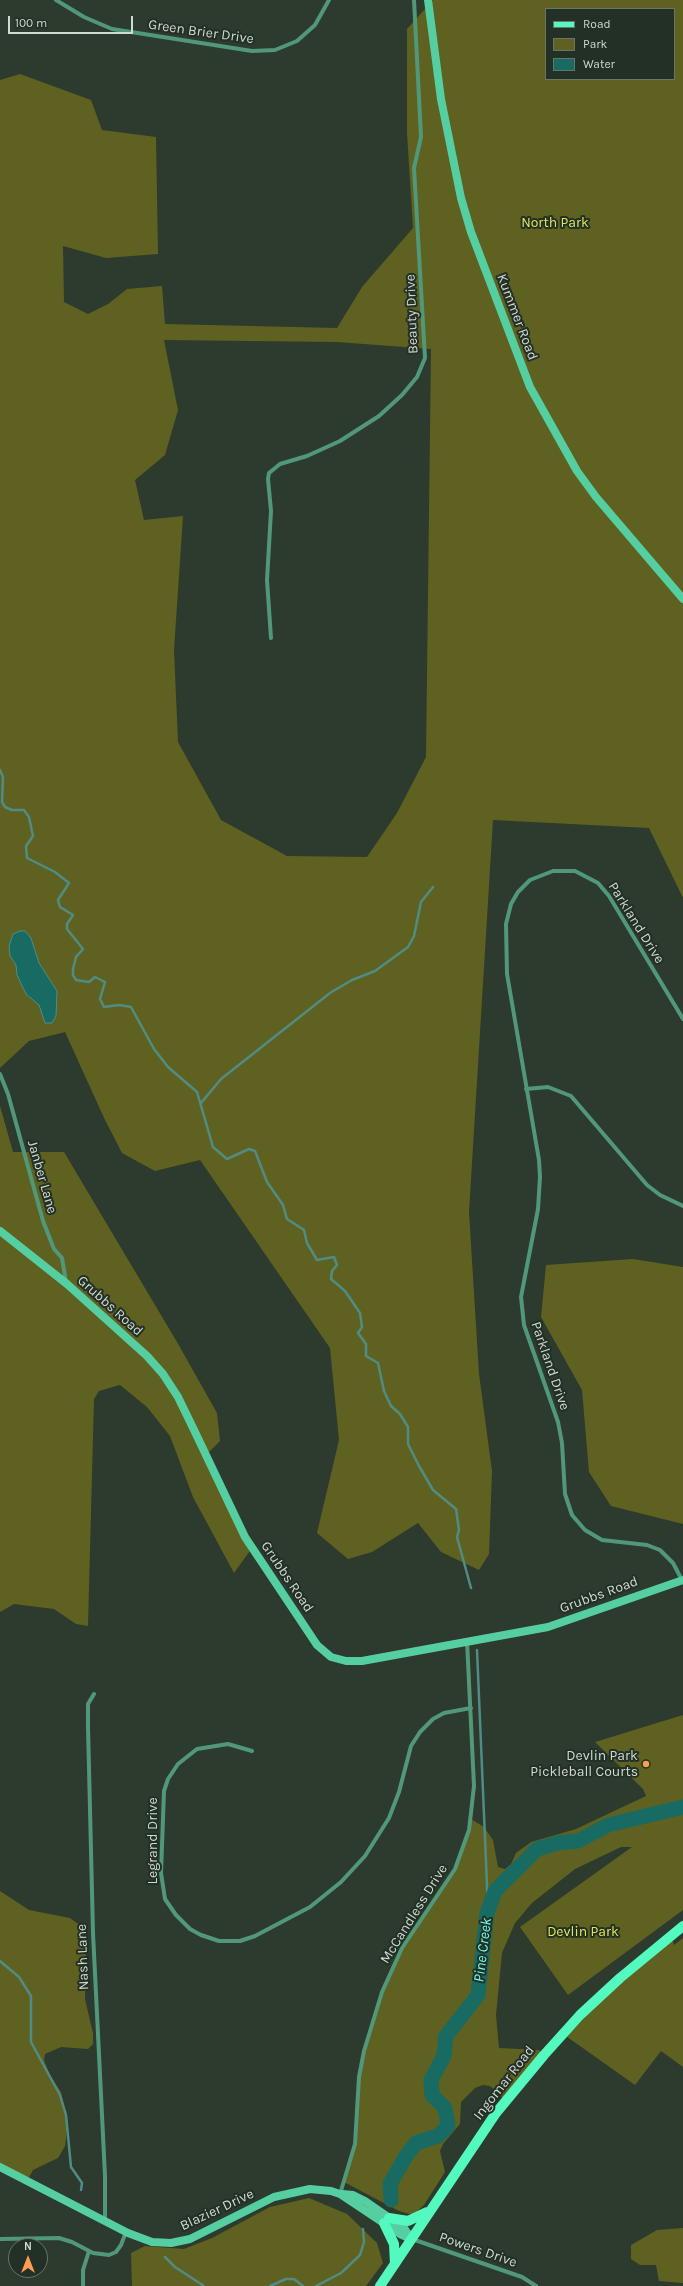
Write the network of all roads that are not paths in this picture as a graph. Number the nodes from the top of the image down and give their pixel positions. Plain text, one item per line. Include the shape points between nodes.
1 (56, 0) edge
2 (329, 0) edge
3 (414, 0) edge
4 (428, 0) edge
5 (683, 599) edge
6 (271, 638) dead end
7 (683, 1019) edge
8 (0, 1074) edge
9 (526, 1089) junction
10 (683, 1206) edge
11 (0, 1231) edge
12 (67, 1284) junction
13 (682, 1580) edge
14 (467, 1640) junction
15 (94, 1694) dead end
16 (470, 1708) junction
17 (252, 1751) dead end
18 (683, 1926) edge
19 (0, 2167) edge
20 (340, 2194) junction
21 (430, 2210) junction
22 (387, 2220) junction
23 (105, 2221) junction
24 (126, 2232) junction
25 (0, 2239) edge
26 (411, 2239) junction
27 (89, 2251) junction
28 (395, 2264) junction
29 (83, 2286) edge
30 (380, 2286) edge
31 (536, 2286) edge

1 - 2 street, Green Brier Drive via 84,17 112,29 252,51 275,50 297,40 315,25
3 - 6 street, Beauty Drive via 421,137 414,168 425,358 417,376 402,395 379,416 340,441 307,456 280,464 269,473 267,580
4 - 5 street, Kummer Road via 441,99 461,198 474,240 530,387 581,476
7 - 9 street, Parkland Drive via 603,888 575,871 559,870 541,875 525,884 514,898 508,911 505,928 508,987
8 - 12 street, Janber Lane via 8,1094 43,1221 54,1249 62,1258
9 - 10 street via 548,1087 570,1096 647,1185 660,1196
9 - 13 street, Parkland Drive via 539,1160 540,1189 522,1289 521,1310 526,1334 558,1422 566,1501 578,1523 593,1535 609,1542 640,1544 654,1548 669,1558
11 - 12 street, Grubbs Road
12 - 14 street, Grubbs Road via 147,1356 163,1374 181,1403 245,1537 322,1652 336,1659 362,1661
13 - 14 street, Grubbs Road via 557,1624
14 - 16 street, McCandless Drive
15 - 23 street, Nash Lane via 88,1704 88,1727 93,1934
16 - 17 street, Legrand Drive via 444,1712 420,1732 411,1746 389,1818 365,1856 341,1882 310,1907 264,1932 240,1941 219,1941 190,1929 165,1899 161,1873 164,1791 178,1764 197,1749 221,1744 236,1745
16 - 20 street, McCandless Drive via 474,1786 467,1837 447,1883 402,1948 387,1980 364,2051 359,2077 355,2144
18 - 21 main road, Ingomar Road via 580,2015 547,2052 496,2113
19 - 23 street, Blazier Drive
20 - 22 street, Blazier Drive via 353,2195
20 - 24 street, Blazier Drive via 310,2189 285,2194 181,2242 152,2242
21 - 22 main road via 408,2221
21 - 26 main road, Ingomar Road
22 - 26 street, Blazier Drive via 404,2228
22 - 28 main road via 394,2244
23 - 24 street, Blazier Drive
24 - 27 street via 121,2245 109,2256 100,2256
25 - 27 street via 59,2238
26 - 28 main road, Ingomar Road
26 - 31 street, Powers Drive via 522,2277
27 - 29 street via 83,2270
28 - 30 main road, Ingomar Road

